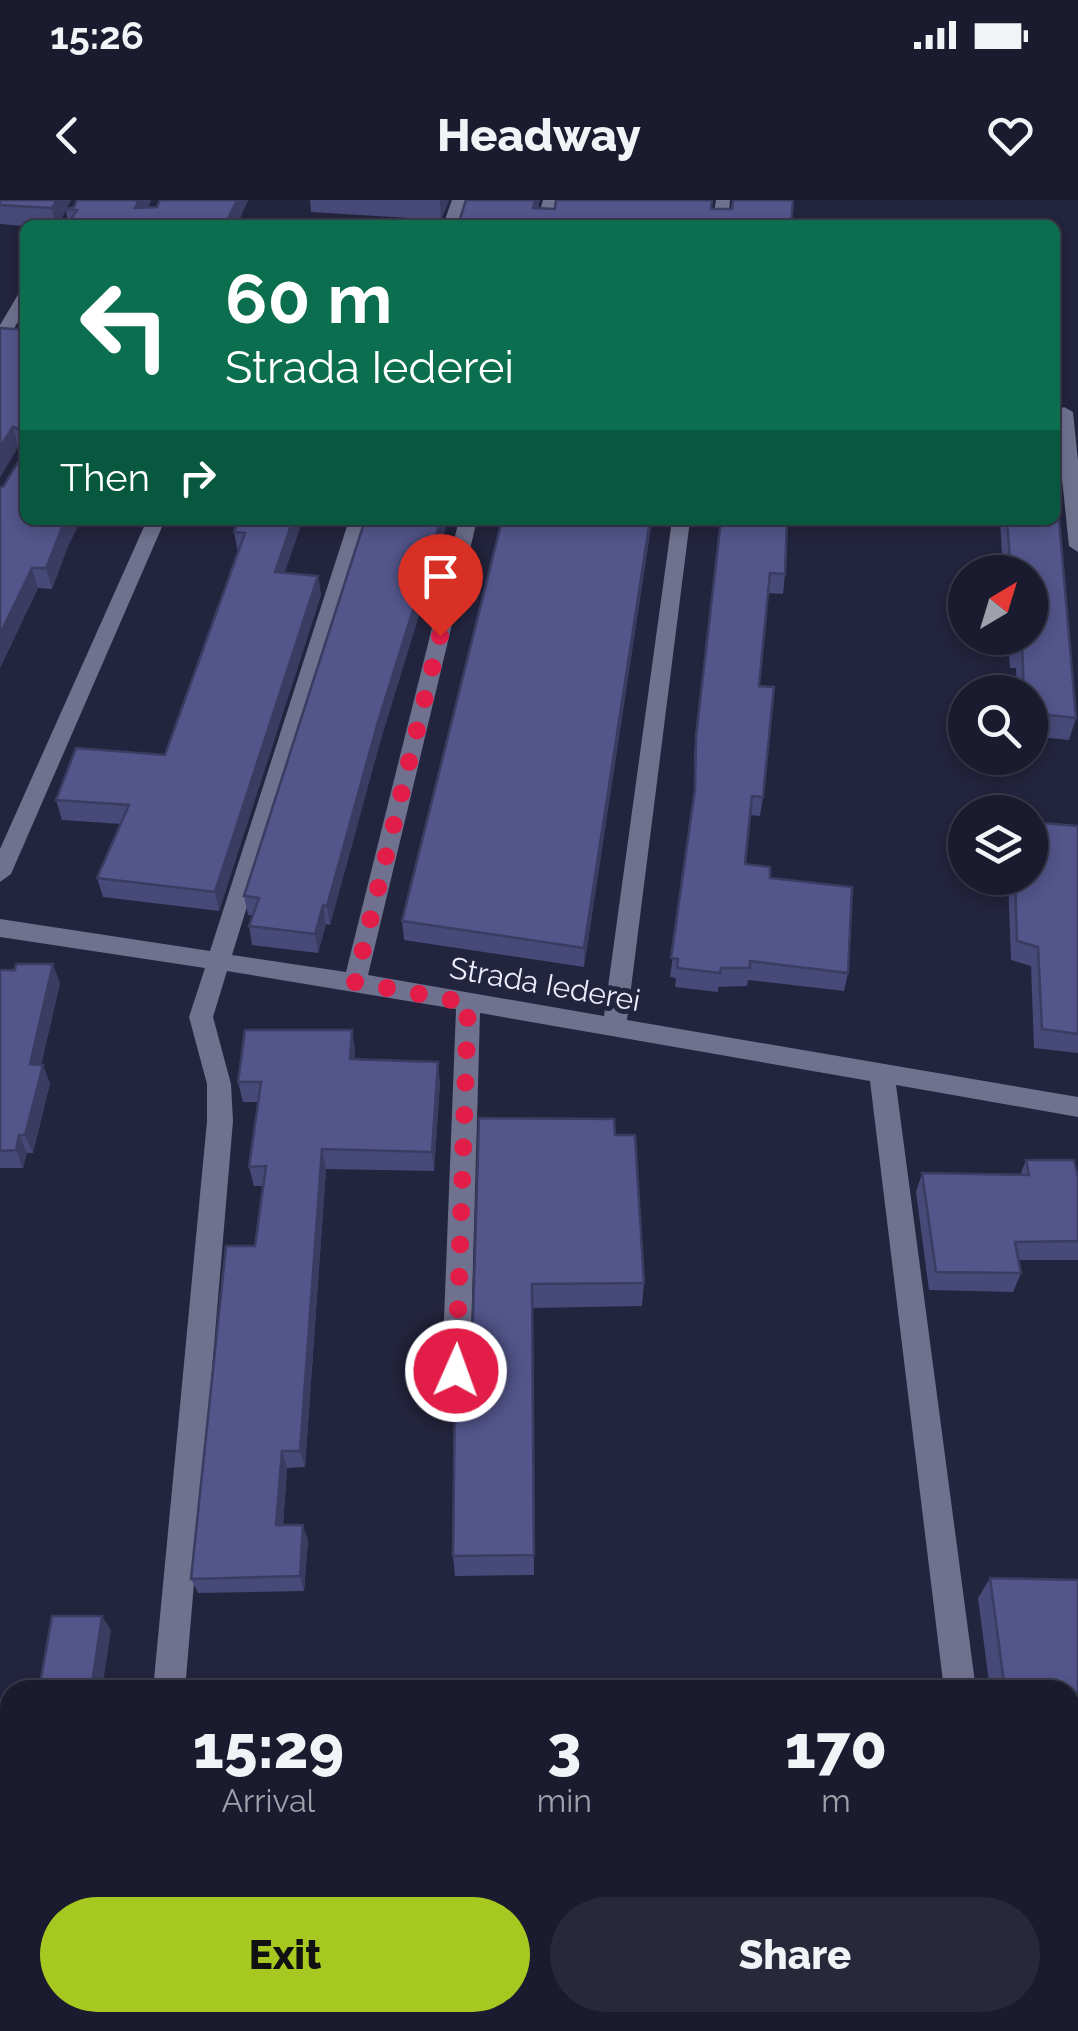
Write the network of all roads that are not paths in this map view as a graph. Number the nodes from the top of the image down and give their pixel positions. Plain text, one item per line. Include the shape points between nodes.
1 (20, 305) edge
2 (0, 339) edge
3 (1064, 412) dead end
4 (154, 525) edge
5 (356, 525) edge
6 (467, 525) edge
7 (680, 525) edge
8 (1078, 546) edge
9 (0, 874) edge
10 (0, 928) edge
11 (218, 960) junction
12 (355, 982) junction
13 (468, 1003) junction
14 (614, 1029) junction
15 (882, 1076) junction
16 (1078, 1107) edge
17 (456, 1371) dead end
18 (170, 1680) edge
19 (959, 1680) edge

1 - 2 street
3 - 8 street
4 - 9 street
5 - 11 street
6 - 12 street
7 - 14 street
10 - 11 street, Strada Iederei
11 - 12 street, Strada Iederei
11 - 18 street via 200,1017 219,1084 220,1122
12 - 13 street, Strada Iederei
13 - 14 street, Strada Iederei
13 - 17 street
14 - 15 street, Strada Iederei
15 - 16 street, Strada Iederei
15 - 19 street

